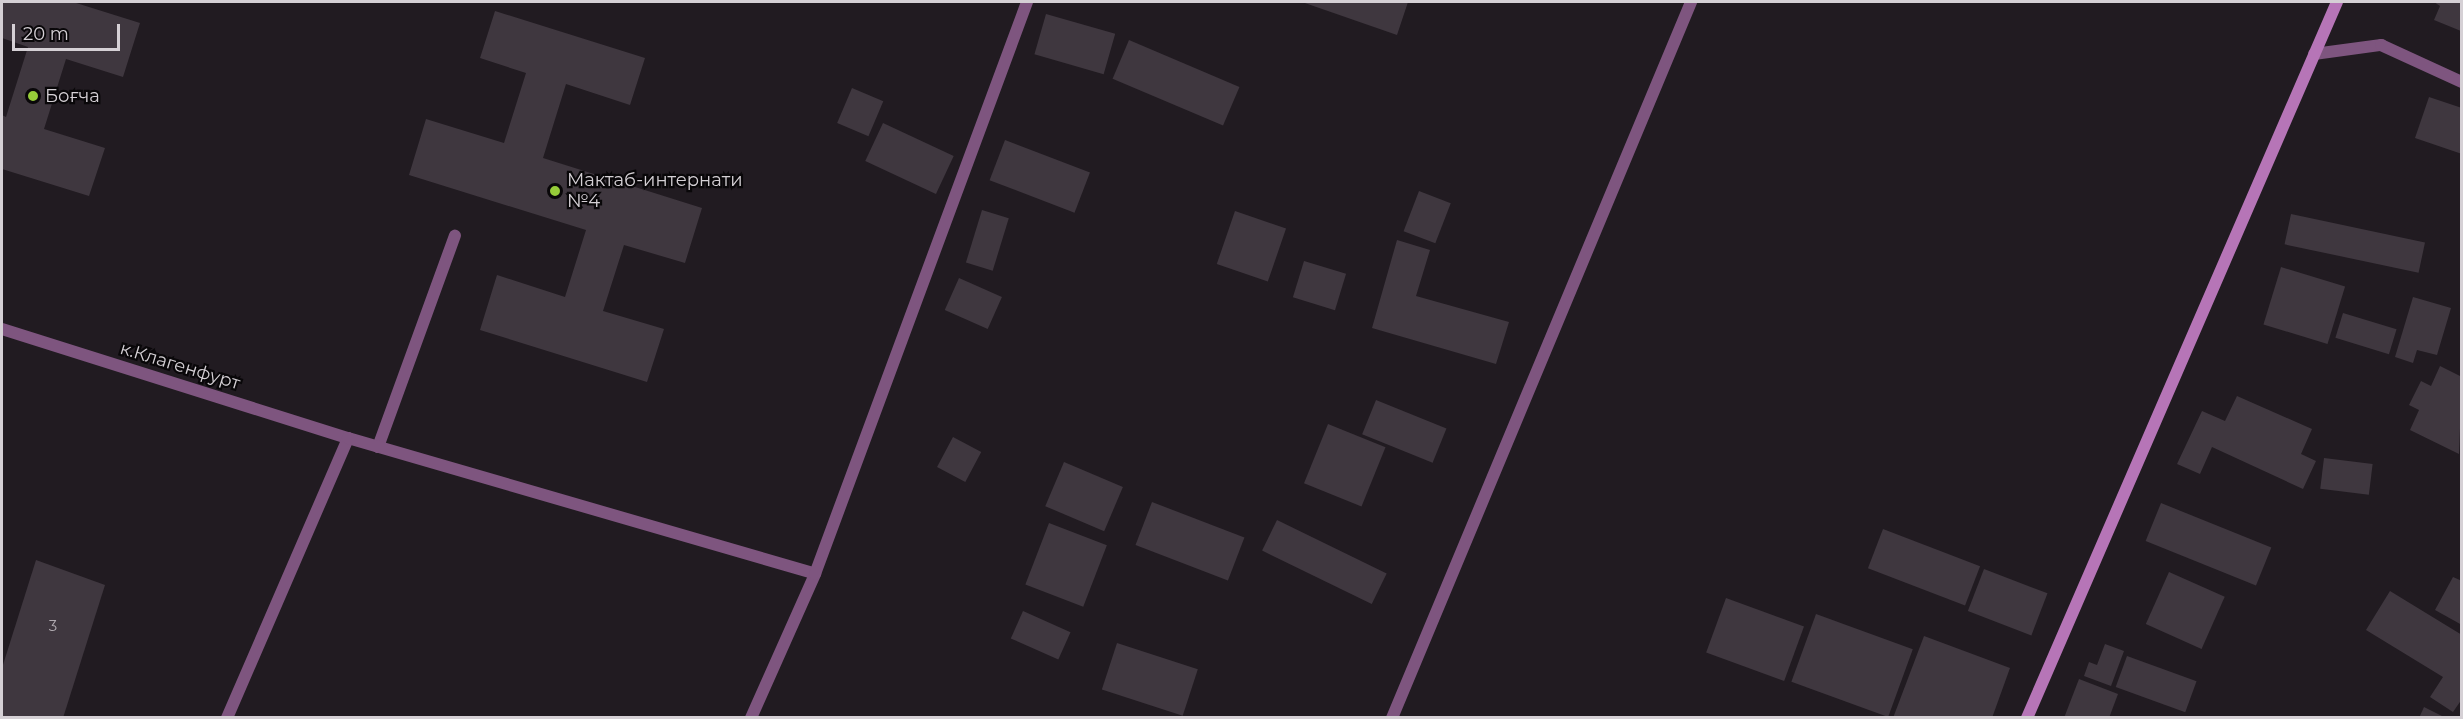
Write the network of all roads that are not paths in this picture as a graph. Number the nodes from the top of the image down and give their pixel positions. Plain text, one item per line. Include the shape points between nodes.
1 (1027, 2) edge
2 (1691, 2) edge
3 (2337, 2) edge
4 (2314, 54) junction
5 (2462, 82) edge
6 (455, 236) dead end
7 (2, 329) edge
8 (348, 438) junction
9 (378, 447) junction
10 (815, 574) junction
11 (227, 717) edge
12 (751, 717) edge
13 (1392, 717) edge
14 (2027, 717) edge

1 - 10 street
2 - 13 street
3 - 4 street
4 - 5 street via 2381,45
4 - 14 street
6 - 9 street
7 - 8 street, к.Клагенфурт
8 - 9 street, к.Клагенфурт
8 - 11 street
9 - 10 street, к.Клагенфурт
10 - 12 street

